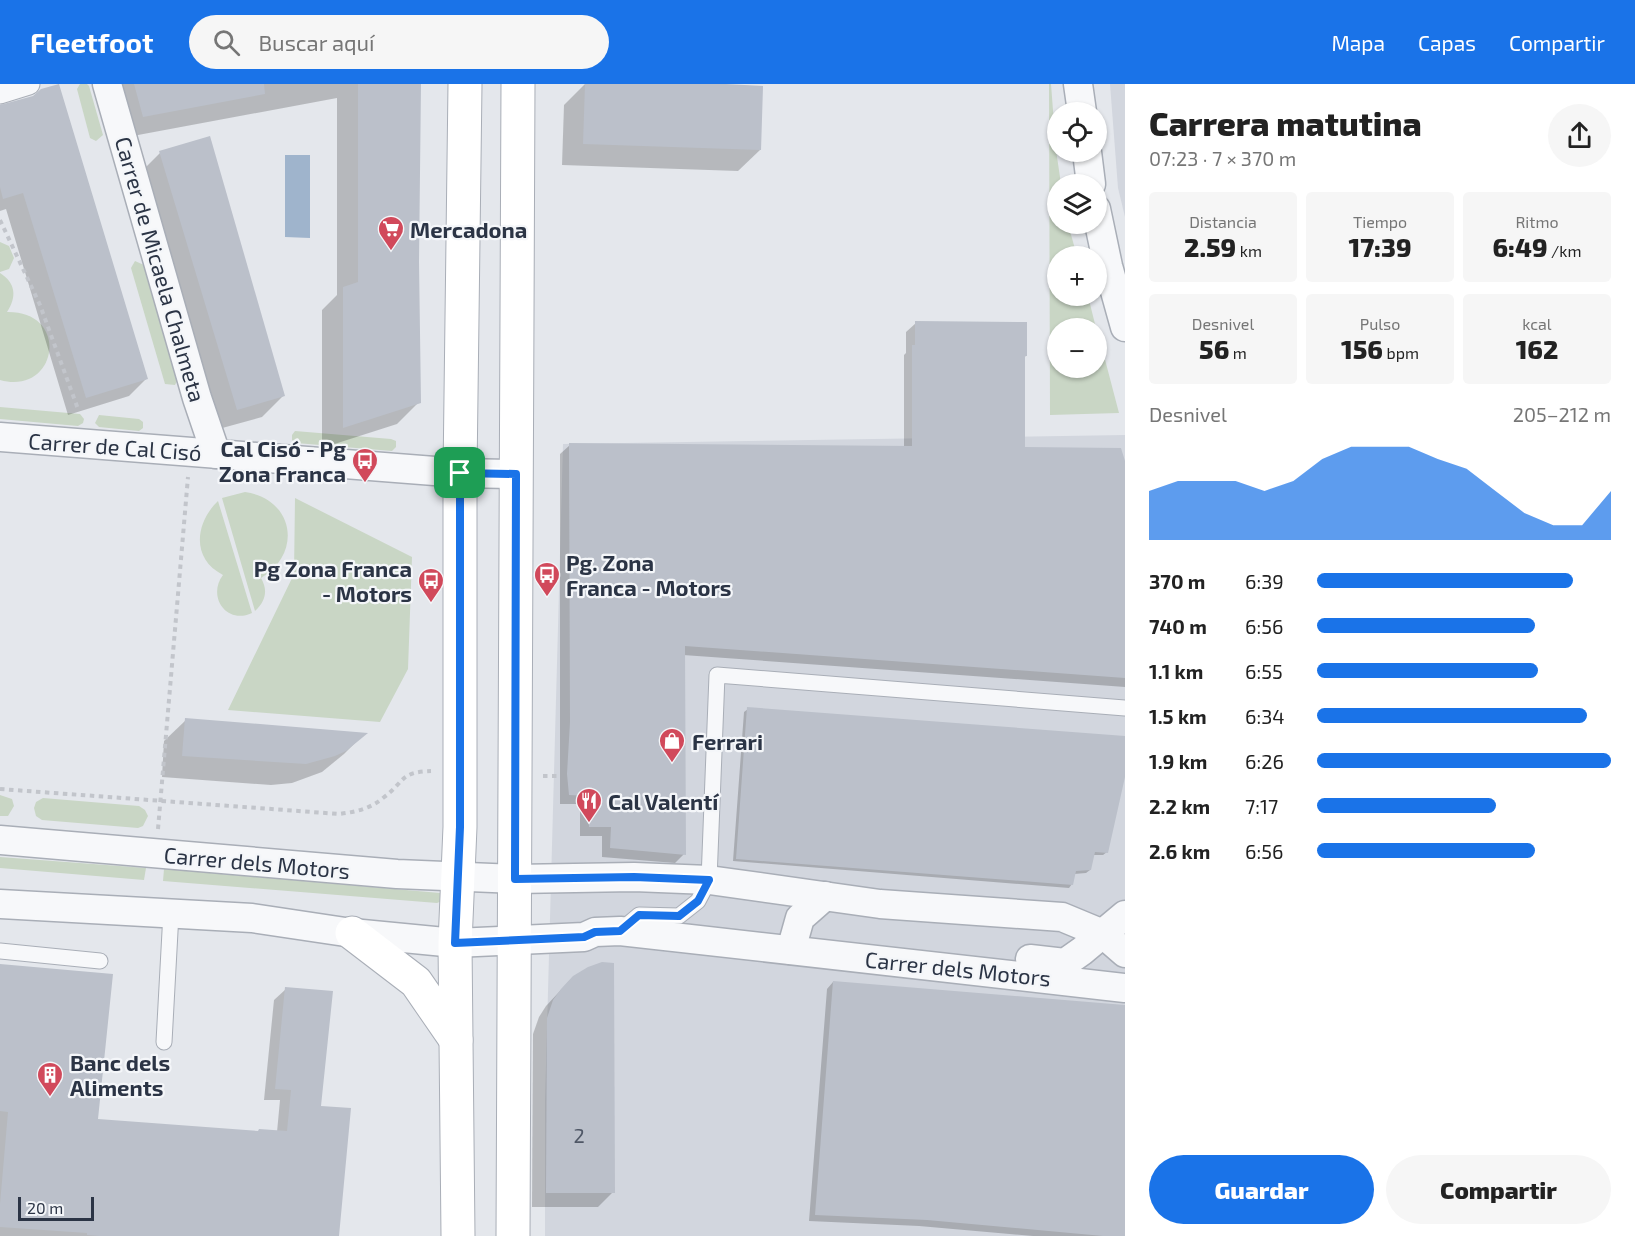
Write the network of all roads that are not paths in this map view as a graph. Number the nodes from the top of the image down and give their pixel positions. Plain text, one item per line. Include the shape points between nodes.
1 (29, 84) edge
2 (107, 84) edge
3 (465, 84) edge
4 (518, 84) edge
5 (1078, 84) edge
6 (0, 93) edge
7 (1081, 102) edge
8 (1101, 234) edge
9 (1125, 327) edge
10 (0, 437) edge
11 (216, 454) junction
12 (460, 473) junction
13 (516, 474) junction
14 (1125, 708) edge
15 (0, 840) edge
16 (459, 877) junction
17 (515, 879) junction
18 (709, 880) junction
19 (825, 896) junction
20 (0, 904) edge
21 (171, 913) junction
22 (1125, 915) edge
23 (607, 932) junction
24 (352, 933) junction
25 (1103, 934) junction
26 (515, 941) junction
27 (455, 943) junction
28 (791, 950) junction
29 (0, 951) edge
30 (1125, 953) edge
31 (100, 960) dead end
32 (992, 972) junction
33 (1125, 988) edge
34 (456, 1040) junction
35 (164, 1041) dead end
36 (458, 1236) edge
37 (513, 1236) edge

1 - 6 street
2 - 11 street, Carrer de Micaela Chalmeta
3 - 12 main road
4 - 13 main road
5 - 7 street
8 - 9 street
10 - 11 street, Carrer de Cal Cisó
11 - 12 street, Carrer de Cal Cisó
12 - 13 street, Carrer de Cal Cisó
12 - 16 main road
13 - 17 main road
14 - 18 lane via 717,675
15 - 16 street, Carrer dels Motors
16 - 17 street, Carrer dels Motors
16 - 27 main road
17 - 18 street, Carrer dels Motors
17 - 26 main road
18 - 19 street
18 - 23 lane via 698,901 679,916 639,915
19 - 25 street via 880,904 1062,917
19 - 28 street via 800,918
20 - 21 street
21 - 24 street via 252,918
21 - 35 lane
22 - 25 street
23 - 26 street, Carrer dels Motors
23 - 28 street, Carrer dels Motors
24 - 27 street
24 - 34 main road via 416,982
25 - 30 street
25 - 32 street via 1065,963 1006,957
26 - 27 street, Carrer dels Motors
26 - 37 main road
27 - 34 main road
28 - 32 street, Carrer dels Motors
29 - 31 lane
32 - 33 street, Carrer dels Motors
34 - 36 main road

